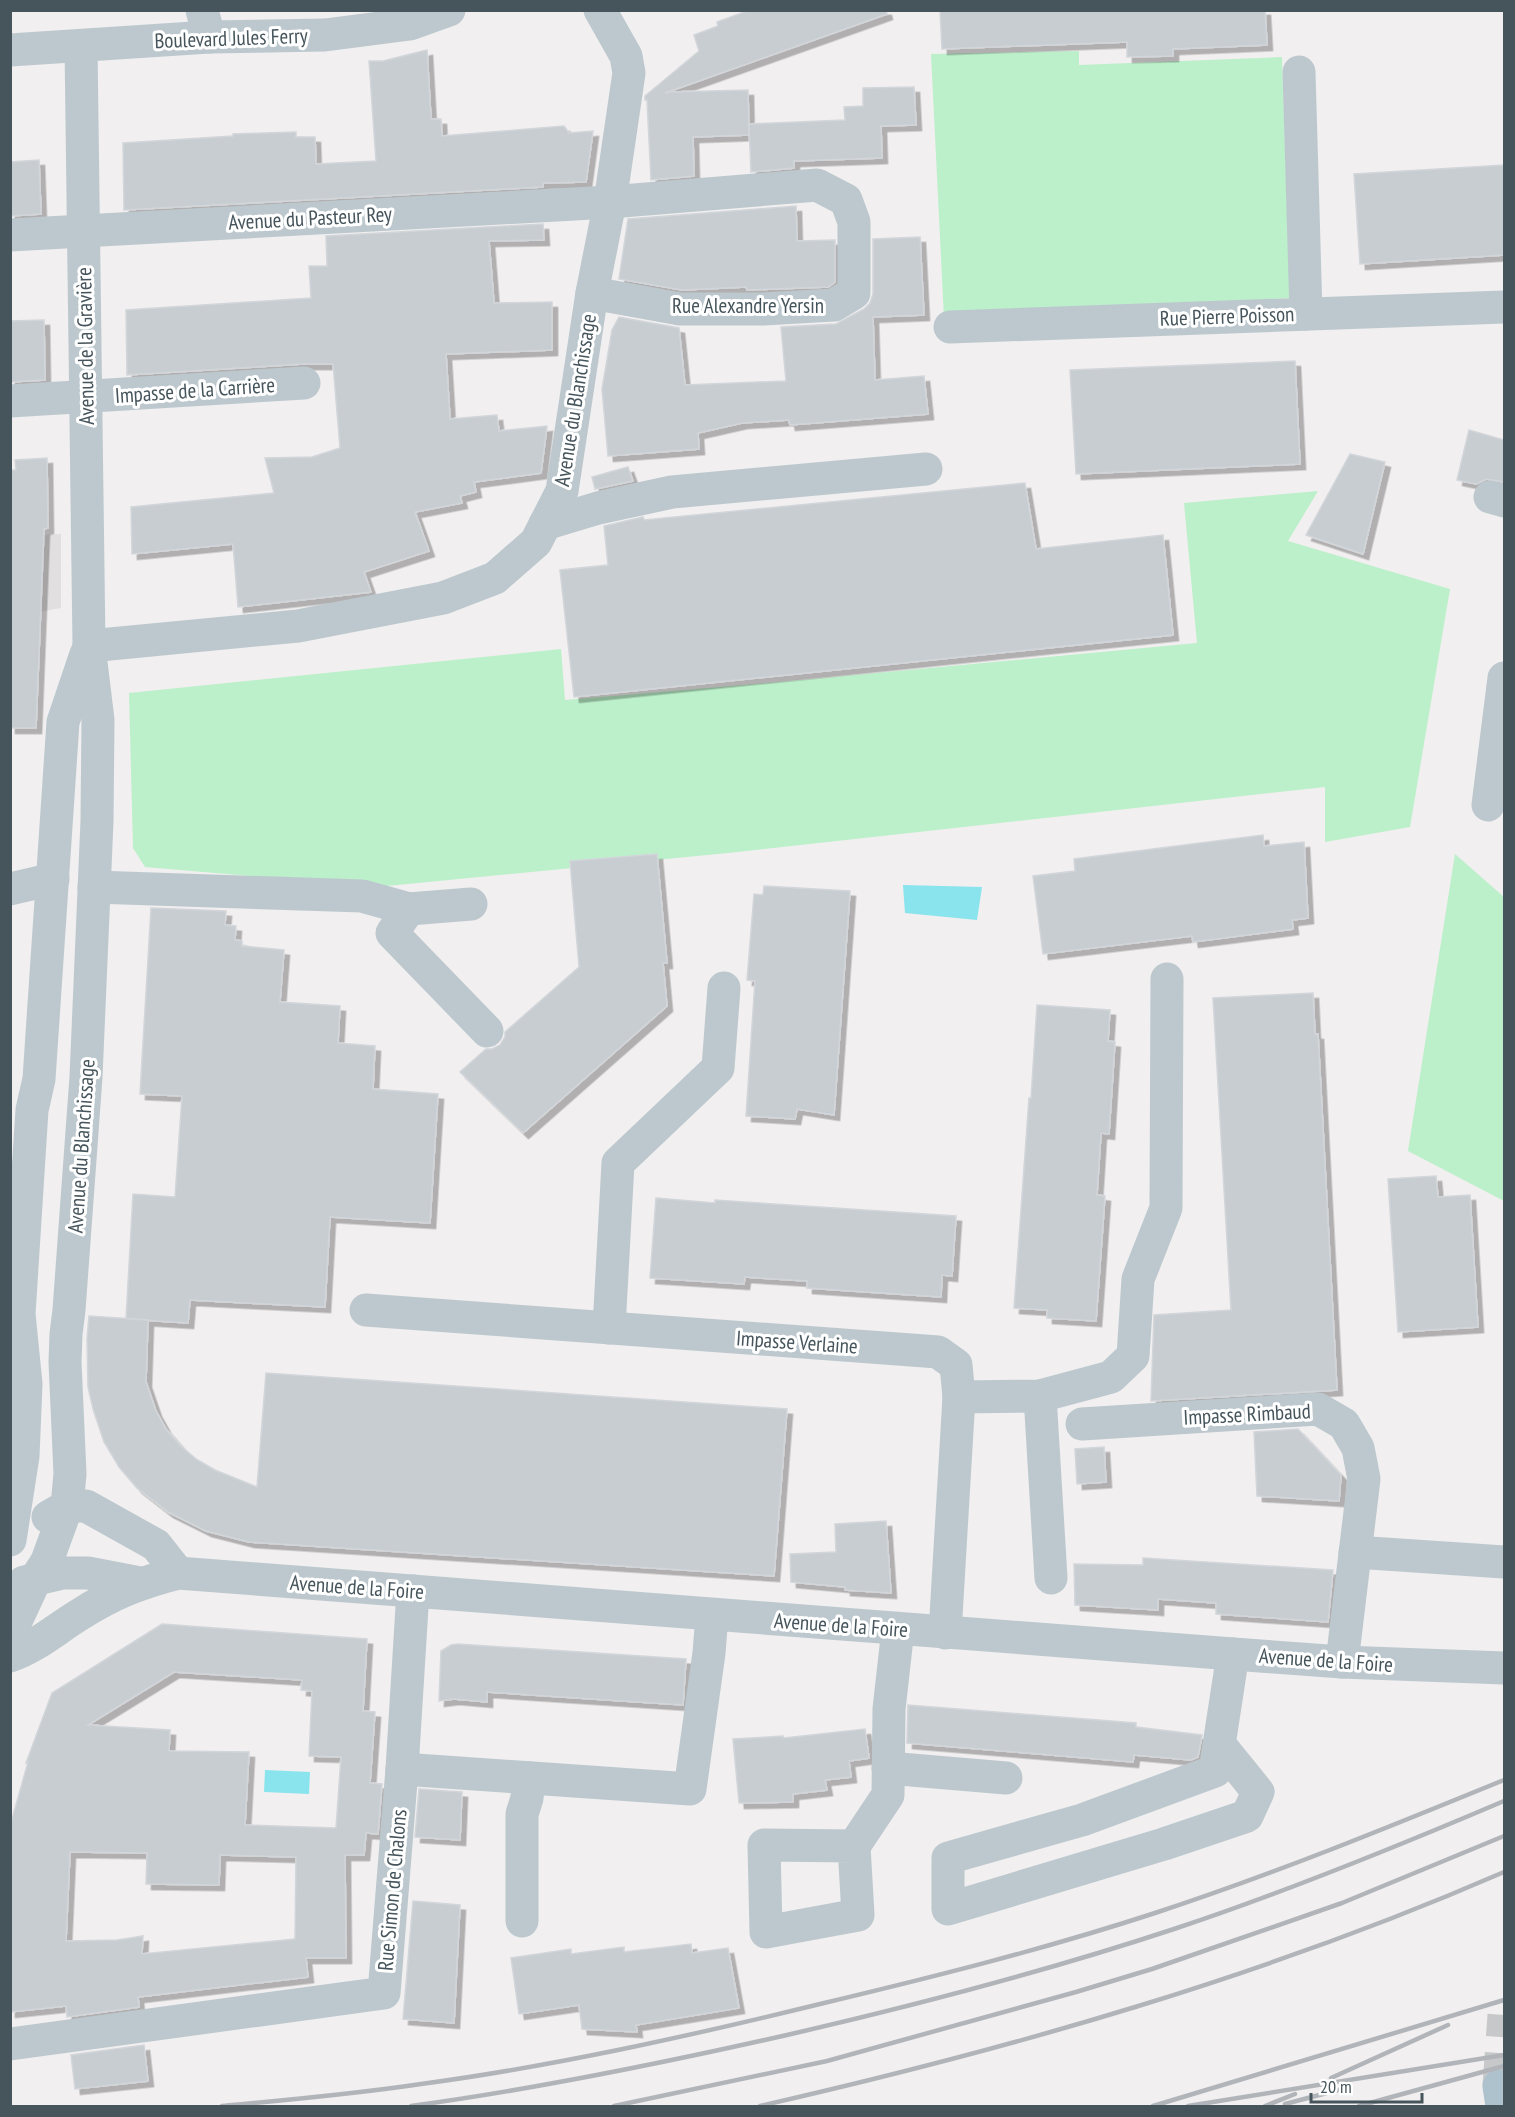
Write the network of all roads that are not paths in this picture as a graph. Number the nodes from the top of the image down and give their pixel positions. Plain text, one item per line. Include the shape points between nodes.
1 (449, 10) edge
2 (600, 10) edge
3 (206, 24) edge
4 (81, 46) junction
5 (10, 50) edge
6 (1299, 72) dead end
7 (610, 202) junction
8 (83, 231) junction
9 (10, 235) edge
10 (592, 293) junction
11 (1504, 307) edge
12 (1306, 314) junction
13 (950, 327) dead end
14 (304, 383) dead end
15 (85, 396) junction
16 (10, 401) edge
17 (926, 469) dead end
18 (544, 524) junction
19 (89, 646) junction
20 (1504, 678) edge
21 (1488, 805) dead end
22 (53, 879) junction
23 (94, 887) junction
24 (10, 889) edge
25 (471, 904) dead end
26 (409, 909) junction
27 (1167, 980) dead end
28 (724, 988) dead end
29 (487, 1031) dead end
30 (366, 1310) dead end
31 (609, 1328) junction
32 (66, 1334) junction
33 (16, 1342) edge
34 (1040, 1396) junction
35 (959, 1397) junction
36 (1082, 1424) dead end
37 (67, 1506) junction
38 (11, 1540) edge
39 (1355, 1552) junction
40 (1504, 1562) edge
41 (178, 1573) junction
42 (1051, 1578) dead end
43 (23, 1582) edge
44 (140, 1583) junction
45 (413, 1591) junction
46 (712, 1615) junction
47 (898, 1629) junction
48 (945, 1633) junction
49 (10, 1634) edge
50 (1233, 1654) junction
51 (10, 1656) edge
52 (1342, 1662) junction
53 (1504, 1668) edge
54 (1220, 1745) junction
55 (888, 1768) junction
56 (402, 1769) junction
57 (529, 1778) junction
58 (1006, 1778) dead end
59 (854, 1846) dead end
60 (522, 1921) dead end
61 (10, 2044) edge

1 - 3 street, Boulevard Jules Ferry via 410,24 325,35
2 - 7 street, Avenue du Blanchissage via 626,56 629,73
3 - 4 street, Boulevard Jules Ferry
4 - 5 street, Boulevard Jules Ferry
4 - 8 street, Avenue de la Gravière
6 - 12 street
7 - 8 street, Avenue du Pasteur Rey
7 - 10 street, Avenue du Blanchissage
7 - 10 street, Rue Alexandre Yersin via 817,185 846,200 854,222 854,293 834,305 681,309
8 - 9 street, Avenue du Pasteur Rey
8 - 15 street, Avenue de la Gravière
10 - 18 street, Avenue du Blanchissage via 562,490
11 - 12 street, Rue Pierre Poisson
12 - 13 street, Rue Pierre Poisson
14 - 15 street, Impasse de la Carrière
15 - 16 street, Impasse de la Carrière
15 - 19 street, Avenue de la Gravière
17 - 18 street via 672,492
18 - 19 street, Avenue du Blanchissage via 536,542 495,578 443,598 298,627
19 - 22 street via 63,722
19 - 23 street, Avenue du Blanchissage via 98,720
20 - 21 street
22 - 24 street
22 - 33 street
23 - 26 street via 362,896
23 - 32 street, Avenue du Blanchissage via 86,1077
25 - 26 street
26 - 29 street via 392,933
27 - 34 street via 1166,1208 1138,1279 1133,1356 1111,1377
28 - 31 street via 718,1068 618,1163
30 - 31 street, Impasse Verlaine
31 - 35 street, Impasse Verlaine via 938,1352 956,1365
32 - 33 street
32 - 37 street, Avenue du Blanchissage via 70,1474
33 - 38 street via 26,1383
34 - 35 street
34 - 42 street
35 - 48 street, Impasse Verlaine
36 - 39 street, Impasse Rimbaud via 1318,1409 1344,1424 1358,1448 1364,1479
37 - 38 street
37 - 41 street via 86,1506 156,1545
37 - 43 street, Avenue du Blanchissage via 47,1561
39 - 40 street
39 - 52 street, Impasse Rimbaud
41 - 44 street, Avenue de la Foire
41 - 45 street, Avenue de la Foire
43 - 44 street, Avenue de la Foire via 88,1572
43 - 49 street, Avenue du Blanchissage
44 - 51 street, Avenue de la Foire
45 - 46 street, Avenue de la Foire
45 - 56 street, Rue Simon de Chalons
46 - 47 street, Avenue de la Foire
46 - 57 street via 690,1789
47 - 48 street, Avenue de la Foire
47 - 55 street via 889,1709
48 - 50 street, Avenue de la Foire
50 - 52 street, Avenue de la Foire
50 - 54 street
52 - 53 street, Avenue de la Foire
54 - 54 street via 1215,1771 1082,1820 948,1858 948,1909 1247,1816 1258,1792
55 - 58 street
55 - 59 street via 888,1795
56 - 57 street
56 - 61 street, Rue Simon de Chalons via 384,1993
57 - 60 street via 522,1814

